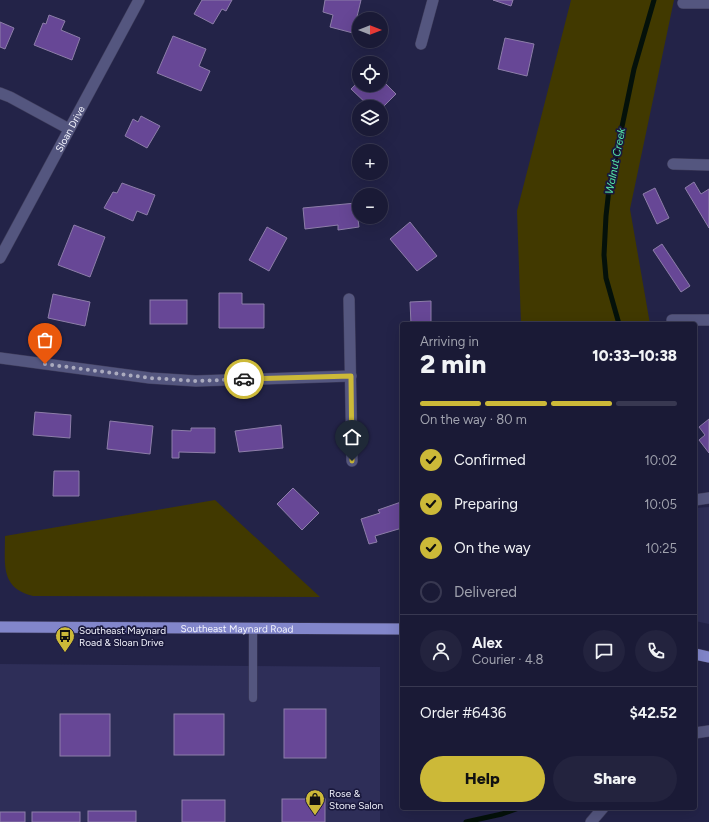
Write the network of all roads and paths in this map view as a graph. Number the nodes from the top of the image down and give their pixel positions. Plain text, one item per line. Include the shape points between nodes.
1 (140, 0) edge
2 (433, 0) edge
3 (683, 3) dead end
4 (709, 4) edge
5 (421, 44) dead end
6 (0, 93) edge
7 (69, 129) junction
8 (673, 164) dead end
9 (709, 165) edge
10 (0, 258) edge
11 (349, 299) dead end
12 (672, 320) dead end
13 (709, 320) edge
14 (0, 358) edge
15 (351, 376) junction
16 (352, 461) dead end
17 (709, 498) edge
18 (697, 500) edge
19 (0, 627) edge
20 (253, 628) junction
21 (400, 629) edge
22 (697, 654) edge
23 (709, 657) edge
24 (253, 698) dead end
25 (709, 731) edge
26 (697, 733) edge
27 (601, 810) edge
28 (592, 822) edge

1 - 7 street, Sloan Drive
2 - 5 street
3 - 4 street
6 - 7 street
7 - 10 street, Sloan Drive
8 - 9 street
11 - 15 street
12 - 13 street
14 - 15 street via 150,378 196,381
15 - 16 street
17 - 18 street
19 - 20 main road, Southeast Maynard Road
20 - 21 main road, Southeast Maynard Road
20 - 24 lane
22 - 23 main road
25 - 26 street
27 - 28 street

